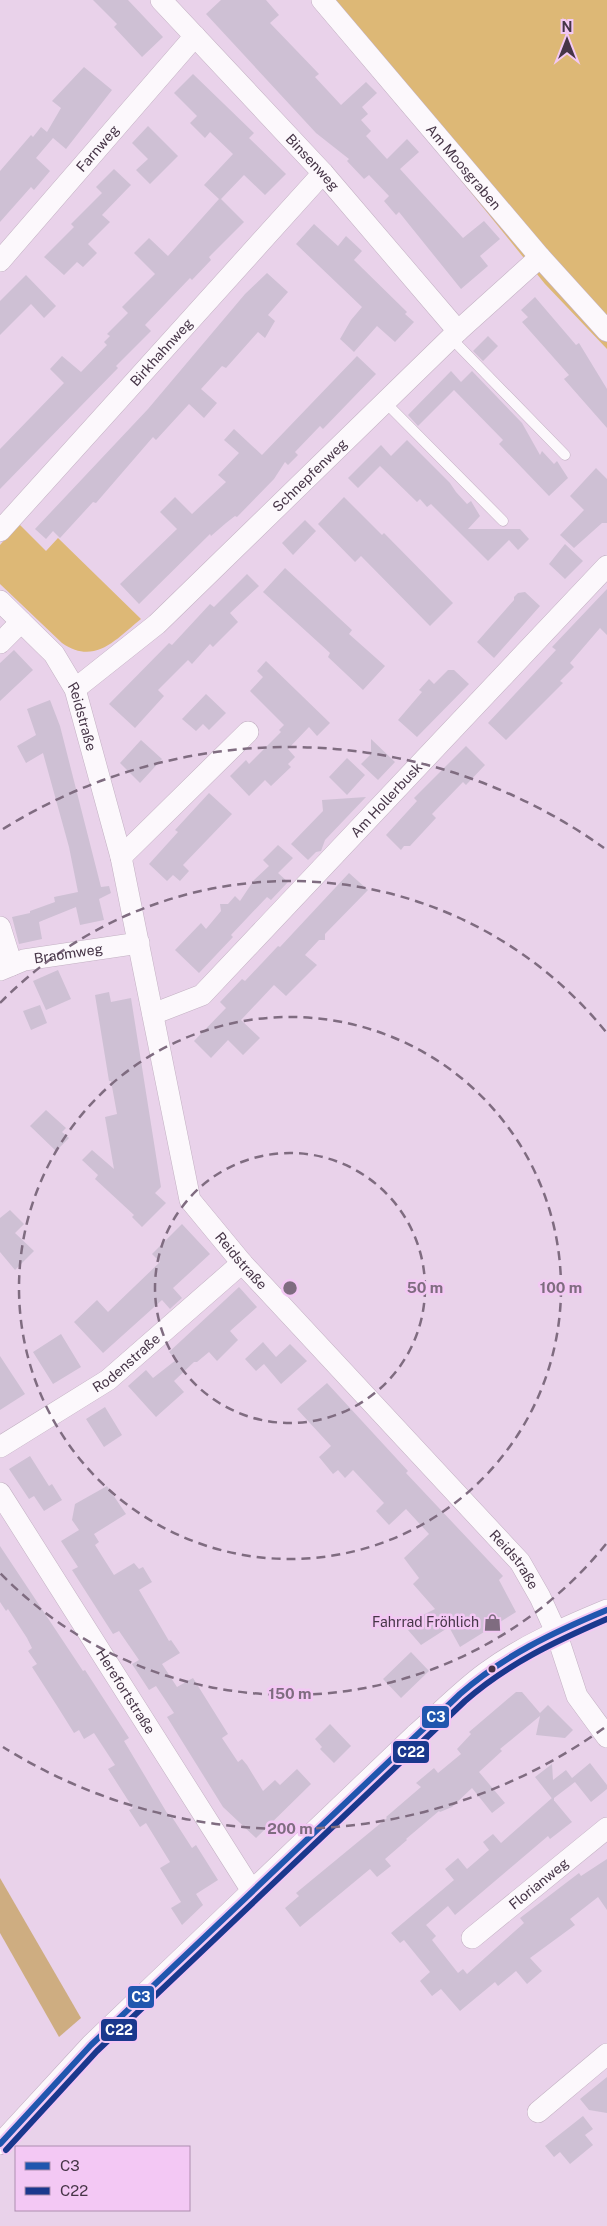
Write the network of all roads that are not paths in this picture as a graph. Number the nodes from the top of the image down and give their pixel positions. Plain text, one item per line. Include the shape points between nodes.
1 (161, 0) edge
2 (322, 0) edge
3 (195, 36) junction
4 (323, 173) junction
5 (540, 257) junction
6 (0, 261) edge
7 (607, 330) edge
8 (454, 334) junction
9 (385, 402) junction
10 (565, 455) dead end
11 (503, 521) dead end
12 (0, 531) edge
13 (607, 566) edge
14 (0, 601) edge
15 (21, 622) junction
16 (0, 643) edge
17 (75, 689) junction
18 (248, 732) dead end
19 (121, 857) junction
20 (0, 927) edge
21 (139, 943) junction
22 (6, 967) edge
23 (153, 1014) junction
24 (242, 1263) junction
25 (0, 1447) edge
26 (0, 1493) edge
27 (607, 1610) edge
28 (556, 1632) junction
29 (607, 1737) edge
30 (607, 1828) edge
31 (252, 1891) junction
32 (472, 1938) dead end
33 (607, 2054) edge
34 (538, 2112) dead end
35 (0, 2144) edge

1 - 3 street, Binsenweg
2 - 5 street, Am Moosgraben
3 - 4 street, Binsenweg
3 - 6 street, Farnweg
4 - 8 street, Binsenweg
4 - 12 street, Birkhahnweg
5 - 7 street, Am Moosgraben
5 - 8 street, Schnepfenweg
8 - 9 street, Schnepfenweg
8 - 10 lane
9 - 11 lane
9 - 17 street, Schnepfenweg via 157,624
13 - 23 street, Am Hollerbusk via 202,995
14 - 15 street, Reidstraße
15 - 16 street
15 - 17 street, Reidstraße via 54,654
17 - 19 street, Reidstraße
18 - 19 street
19 - 21 street, Reidstraße
20 - 22 street
21 - 22 street, Braomweg via 24,960
21 - 23 street, Reidstraße
23 - 24 street, Reidstraße via 190,1200
24 - 25 street, Rodenstraße via 108,1380
24 - 28 street, Reidstraße via 520,1562
26 - 31 street, Herefortstraße
27 - 28 street
28 - 29 street, Reidstraße via 577,1696
28 - 31 street via 489,1670 468,1687
30 - 32 street, Florianweg
31 - 35 street via 91,2045
33 - 34 street

